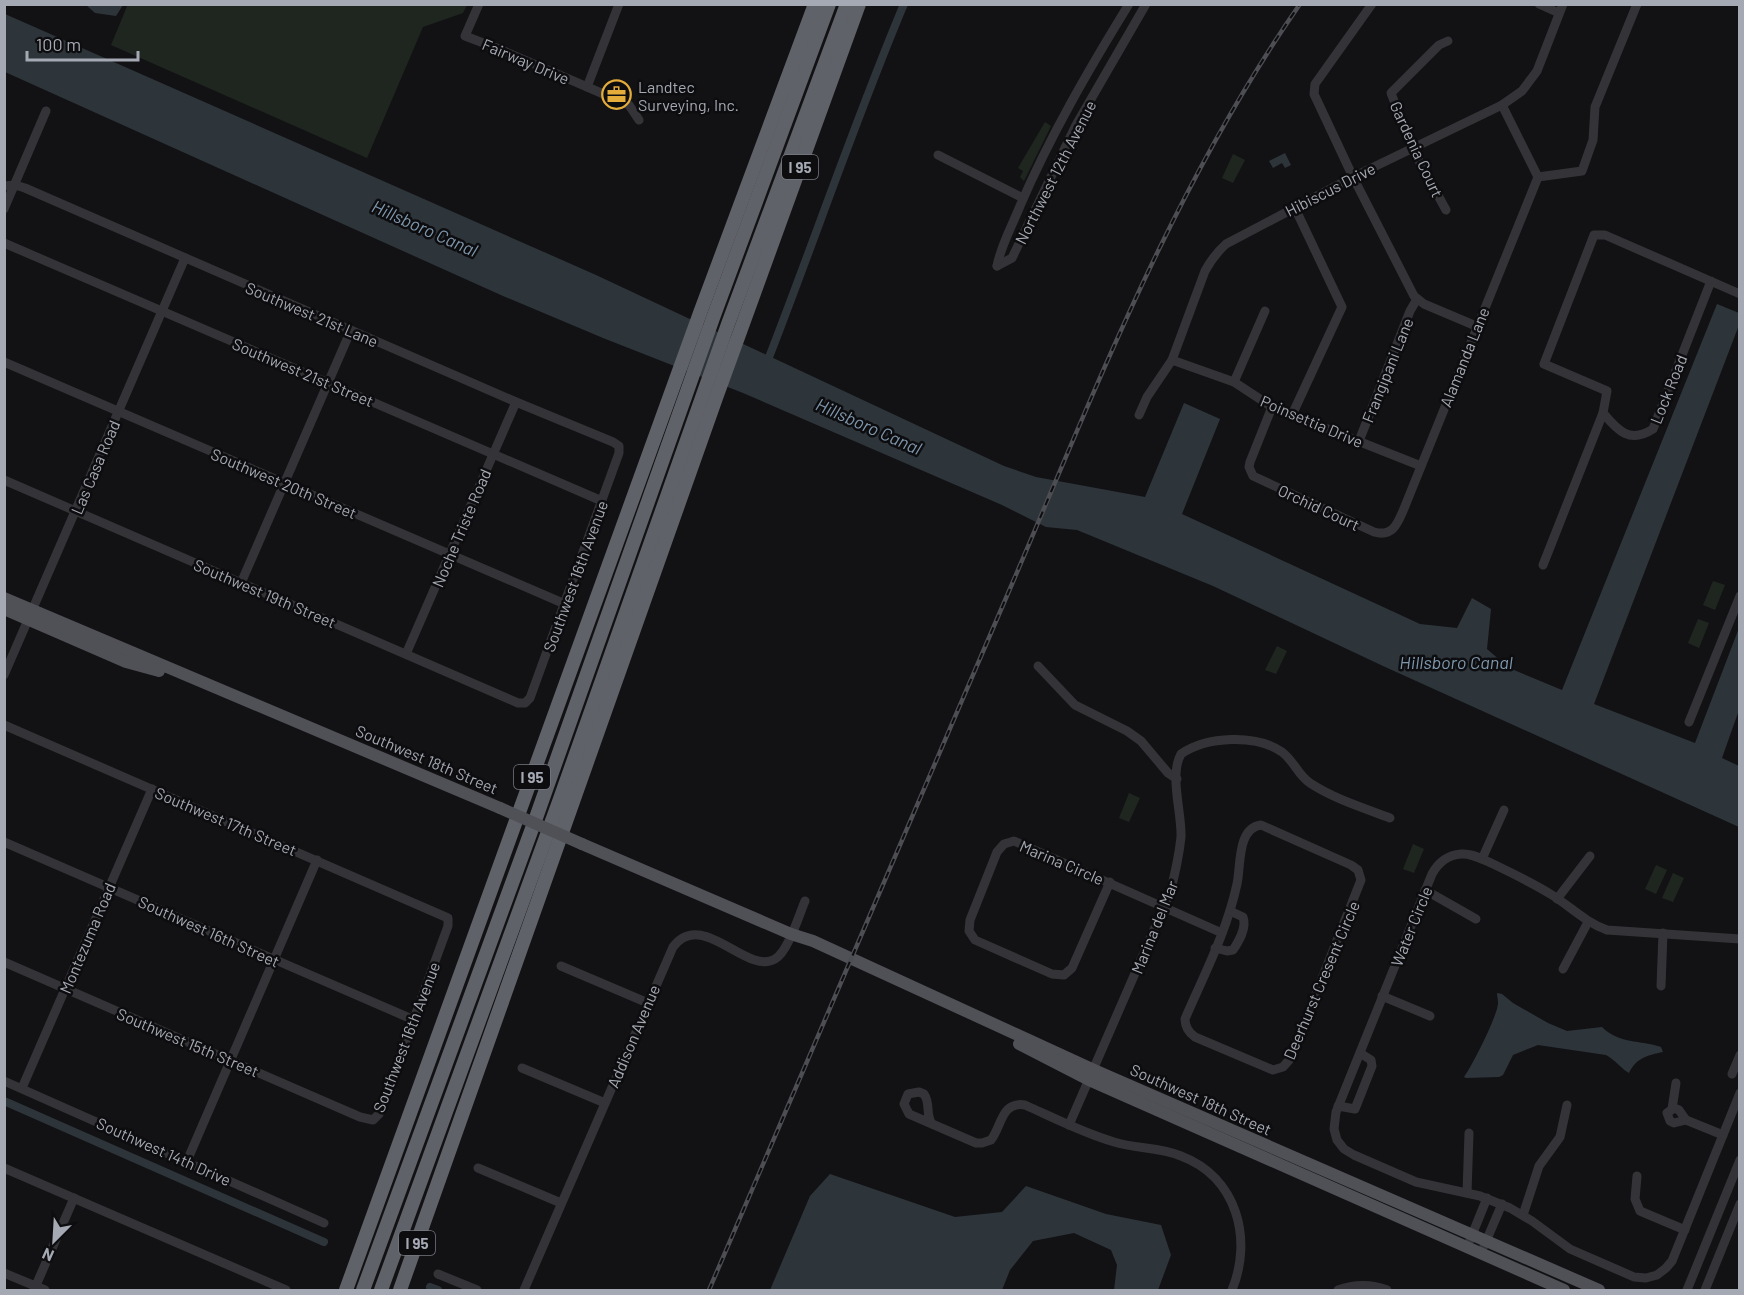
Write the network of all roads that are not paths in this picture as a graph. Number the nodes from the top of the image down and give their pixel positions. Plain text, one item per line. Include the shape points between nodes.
1 (479, 4) edge
2 (619, 4) edge
3 (815, 4) edge
4 (829, 4) edge
5 (847, 4) edge
6 (859, 4) edge
7 (1129, 4) edge
8 (1146, 4) edge
9 (1372, 4) edge
10 (1539, 4) edge
11 (1637, 4) edge
12 (1561, 9) edge
13 (1448, 41) dead end
14 (587, 87) junction
15 (1502, 105) junction
16 (46, 111) dead end
17 (639, 120) dead end
18 (1412, 148) junction
19 (938, 155) dead end
20 (1353, 177) junction
21 (1538, 177) junction
22 (15, 185) junction
23 (4, 186) edge
24 (1023, 198) junction
25 (1294, 206) junction
26 (4, 209) edge
27 (1446, 210) dead end
28 (4, 243) edge
29 (185, 258) junction
30 (1711, 281) junction
31 (1740, 294) edge
32 (1417, 299) junction
33 (1265, 311) dead end
34 (162, 312) junction
35 (707, 315) junction
36 (1476, 326) junction
37 (735, 327) junction
38 (351, 330) junction
39 (1172, 360) junction
40 (4, 362) edge
41 (1233, 382) junction
42 (327, 383) junction
43 (682, 383) junction
44 (710, 395) junction
45 (516, 402) junction
46 (1272, 407) junction
47 (119, 411) junction
48 (1603, 414) junction
49 (1139, 415) dead end
50 (1292, 415) junction
51 (1359, 441) junction
52 (619, 446) joint
53 (493, 455) junction
54 (1421, 466) junction
55 (4, 480) edge
56 (284, 483) junction
57 (602, 501) junction
58 (76, 511) junction
59 (1386, 533) joint
60 (450, 555) junction
61 (1543, 566) dead end
62 (241, 583) junction
63 (1740, 596) edge
64 (4, 598) edge
65 (565, 604) junction
66 (4, 609) edge
67 (31, 615) junction
68 (406, 654) junction
69 (1038, 666) dead end
70 (4, 675) edge
71 (525, 703) joint
72 (1689, 722) dead end
73 (4, 725) edge
74 (1177, 779) junction
75 (152, 789) junction
76 (1504, 810) dead end
77 (1390, 818) dead end
78 (4, 842) edge
79 (1590, 856) dead end
80 (1482, 859) junction
81 (317, 860) junction
82 (1110, 882) junction
83 (109, 887) junction
84 (1425, 890) junction
85 (1557, 899) junction
86 (806, 902) dead end
87 (1164, 907) junction
88 (1230, 911) junction
89 (448, 918) joint
90 (1476, 920) dead end
91 (1588, 922) junction
92 (1222, 933) junction
93 (1664, 933) junction
94 (791, 934) junction
95 (1740, 939) edge
96 (1215, 948) junction
97 (274, 959) junction
98 (4, 962) edge
99 (561, 966) dead end
100 (1563, 969) dead end
101 (1661, 986) dead end
102 (65, 988) junction
103 (1382, 996) junction
104 (648, 1003) junction
105 (1430, 1016) dead end
106 (414, 1020) junction
107 (1360, 1053) junction
108 (1740, 1055) edge
109 (230, 1060) junction
110 (522, 1068) dead end
111 (1732, 1074) dead end
112 (1091, 1075) junction
113 (4, 1081) edge
114 (1676, 1083) dead end
115 (21, 1088) junction
116 (1740, 1093) edge
117 (604, 1103) junction
118 (1567, 1105) dead end
119 (1338, 1106) junction
120 (373, 1120) joint
121 (932, 1124) dead end
122 (1070, 1125) junction
123 (1469, 1133) dead end
124 (1723, 1135) junction
125 (1740, 1160) edge
126 (187, 1161) junction
127 (4, 1168) edge
128 (478, 1168) dead end
129 (1637, 1176) dead end
130 (1467, 1193) junction
131 (74, 1198) junction
132 (1487, 1198) junction
133 (561, 1203) junction
134 (1502, 1204) junction
135 (1740, 1204) edge
136 (1523, 1215) junction
137 (324, 1222) dead end
138 (1685, 1230) junction
139 (1470, 1242) junction
140 (1483, 1248) junction
141 (4, 1273) edge
142 (438, 1274) dead end
143 (35, 1288) edge
144 (45, 1290) edge
145 (286, 1290) edge
146 (347, 1290) edge
147 (363, 1290) edge
148 (381, 1290) edge
149 (400, 1290) edge
150 (477, 1290) edge
151 (524, 1290) edge
152 (1232, 1290) edge
153 (1338, 1290) edge
154 (1387, 1290) edge
155 (1564, 1290) edge
156 (1599, 1290) edge
157 (1687, 1290) edge
158 (1705, 1290) edge

1 - 14 street, Fairway Drive via 465,36
2 - 14 street, Fairway Drive
3 - 35 highway, I 95
4 - 35 highway
5 - 37 highway
6 - 37 highway, I 95
7 - 24 street, Northwest 12th Avenue via 1063,118
8 - 24 street, Northwest 12th Avenue via 1076,125 1012,258 997,266
9 - 20 street via 1314,90
10 - 12 street
11 - 21 street via 1595,107 1593,140 1582,171
12 - 15 street, Hibiscus Drive via 1537,71 1522,91
13 - 18 street, Gardenia Court via 1439,45 1391,93
14 - 17 street, Fairway Drive via 629,105
15 - 18 street, Hibiscus Drive
15 - 21 street
16 - 22 street
18 - 20 street, Hibiscus Drive
18 - 27 street, Gardenia Court
19 - 24 street
20 - 25 street, Hibiscus Drive
20 - 32 street
21 - 36 street, Alamanda Lane
22 - 23 street, Southwest 21st Lane
22 - 26 street
22 - 29 street, Southwest 21st Lane
25 - 39 street, Hibiscus Drive via 1226,244 1212,258
25 - 50 street via 1342,307
28 - 34 street, Southwest 21st Street
29 - 34 street, Las Casa Road
29 - 38 street, Southwest 21st Lane
30 - 31 street
30 - 48 street, Lock Road via 1653,429 1643,436 1632,436 1617,430
30 - 48 street via 1605,235 1594,235 1545,364 1607,391
32 - 36 street
32 - 51 street, Frangipani Lane
33 - 41 street
34 - 42 street, Southwest 21st Street
34 - 47 street, Las Casa Road
35 - 43 highway, I 95
36 - 54 street, Alamanda Lane
37 - 44 highway, I 95
38 - 42 street
38 - 45 street, Southwest 21st Lane
39 - 41 street, Poinsettia Drive
39 - 49 street, Hibiscus Drive
40 - 47 street, Southwest 20th Street
41 - 46 street, Poinsettia Drive
42 - 53 street, Southwest 21st Street
42 - 56 street
43 - 146 highway, I 95
43 - 147 highway via 537,815
44 - 148 highway
44 - 149 highway, I 95
45 - 52 street, Southwest 21st Lane
45 - 53 street, Noche Triste Road
46 - 50 street, Poinsettia Drive
46 - 59 street, Orchid Court via 1250,462 1253,476 1374,532
47 - 56 street, Southwest 20th Street
47 - 58 street, Las Casa Road
48 - 61 street
50 - 51 street, Poinsettia Drive
51 - 54 street, Poinsettia Drive
52 - 57 street, Southwest 16th Avenue
53 - 57 street, Southwest 21st Street
53 - 60 street, Noche Triste Road
54 - 59 street, Alamanda Lane via 1398,524
55 - 58 street, Southwest 19th Street
56 - 60 street, Southwest 20th Street
56 - 62 street
57 - 65 street, Southwest 16th Avenue
58 - 62 street, Southwest 19th Street
58 - 67 street, Las Casa Road
60 - 65 street, Southwest 20th Street
60 - 68 street, Noche Triste Road
62 - 68 street, Southwest 19th Street
63 - 72 street
64 - 67 main road, Southwest 18th Street
65 - 71 street, Southwest 16th Avenue
66 - 67 main road, Southwest 18th Street
67 - 70 street, Las Casa Road
67 - 94 main road, Southwest 18th Street, bridge via 126,662 272,710
68 - 71 street, Southwest 19th Street
69 - 74 street via 1075,705 1141,741
73 - 75 street, Southwest 17th Street
74 - 77 street, Marina del Mar via 1181,754 1202,743 1239,740 1273,747 1314,785
74 - 87 street, Marina del Mar via 1181,837 1176,872
75 - 81 street, Southwest 17th Street
75 - 83 street, Montezuma Road
76 - 80 street
78 - 83 street, Southwest 16th Street
79 - 85 street
80 - 84 street, Water Circle via 1461,854 1444,860 1434,869
80 - 85 street, Water Circle
81 - 89 street, Southwest 17th Street
81 - 97 street
82 - 82 street, Marina Circle via 1020,843 1009,842 997,852 969,920 969,931 975,940 1052,974 1064,975 1072,969
82 - 87 street
83 - 97 street, Southwest 16th Street
83 - 102 street, Montezuma Road
84 - 90 street
84 - 103 street, Water Circle
85 - 91 street, Water Circle
86 - 94 street, Addison Avenue
87 - 92 street
87 - 112 street, Marina del Mar
88 - 92 street, Deerhurst Cresent Circle
88 - 96 street via 1243,917 1243,931 1233,950
88 - 96 street, Deerhurst Cresent Circle via 1244,837 1256,826 1266,826 1351,865 1360,875 1356,897 1290,1059 1283,1067 1273,1070 1195,1037 1187,1029 1185,1019
89 - 106 street, Southwest 16th Avenue
91 - 93 street, Water Circle via 1615,931
91 - 100 street
92 - 96 street, Deerhurst Cresent Circle
93 - 95 street, Water Circle
93 - 101 street
94 - 104 street, Addison Avenue via 782,954 765,962 704,936 683,937 669,954
94 - 112 main road, Southwest 18th Street
97 - 106 street, Southwest 16th Street
97 - 109 street
98 - 102 street, Southwest 15th Street
99 - 104 street
102 - 109 street, Southwest 15th Street
102 - 115 street, Montezuma Road
103 - 105 street
103 - 107 street, Water Circle
104 - 117 street, Addison Avenue
106 - 120 street, Southwest 16th Avenue via 379,1114
107 - 119 street, Water Circle
107 - 119 street via 1371,1060 1372,1066 1354,1109
108 - 111 street
109 - 120 street, Southwest 15th Street
109 - 126 street
110 - 117 street
112 - 122 street
112 - 139 main road, Southwest 18th Street
113 - 115 street, Southwest 14th Drive
114 - 124 street via 1672,1109 1679,1110 1686,1120
115 - 126 street, Southwest 14th Drive
116 - 124 street, Water Circle
117 - 133 street, Addison Avenue
118 - 136 street via 1560,1137 1539,1166
119 - 130 street, Water Circle via 1334,1129 1337,1140 1349,1152 1416,1182
121 - 122 street via 976,1143 987,1143 994,1137 1005,1112 1017,1104
122 - 152 street via 1118,1143 1183,1156 1216,1180 1234,1207 1241,1230 1241,1263
123 - 130 street
124 - 138 street, Water Circle
125 - 157 street
126 - 137 street, Southwest 14th Drive
127 - 131 street
128 - 133 street
129 - 138 street via 1635,1199 1640,1211
130 - 132 street, Water Circle
131 - 143 street
131 - 145 street
132 - 134 street, Water Circle
132 - 139 street
133 - 151 street, Addison Avenue
134 - 136 street, Water Circle
134 - 140 street
135 - 158 street
136 - 138 street, Water Circle via 1570,1249 1640,1278 1652,1277 1666,1268
139 - 140 main road, Southwest 18th Street
140 - 155 main road, Southwest 18th Street
140 - 156 main road, Southwest 18th Street
141 - 143 street
142 - 150 street
143 - 144 street
153 - 154 street via 1367,1286

